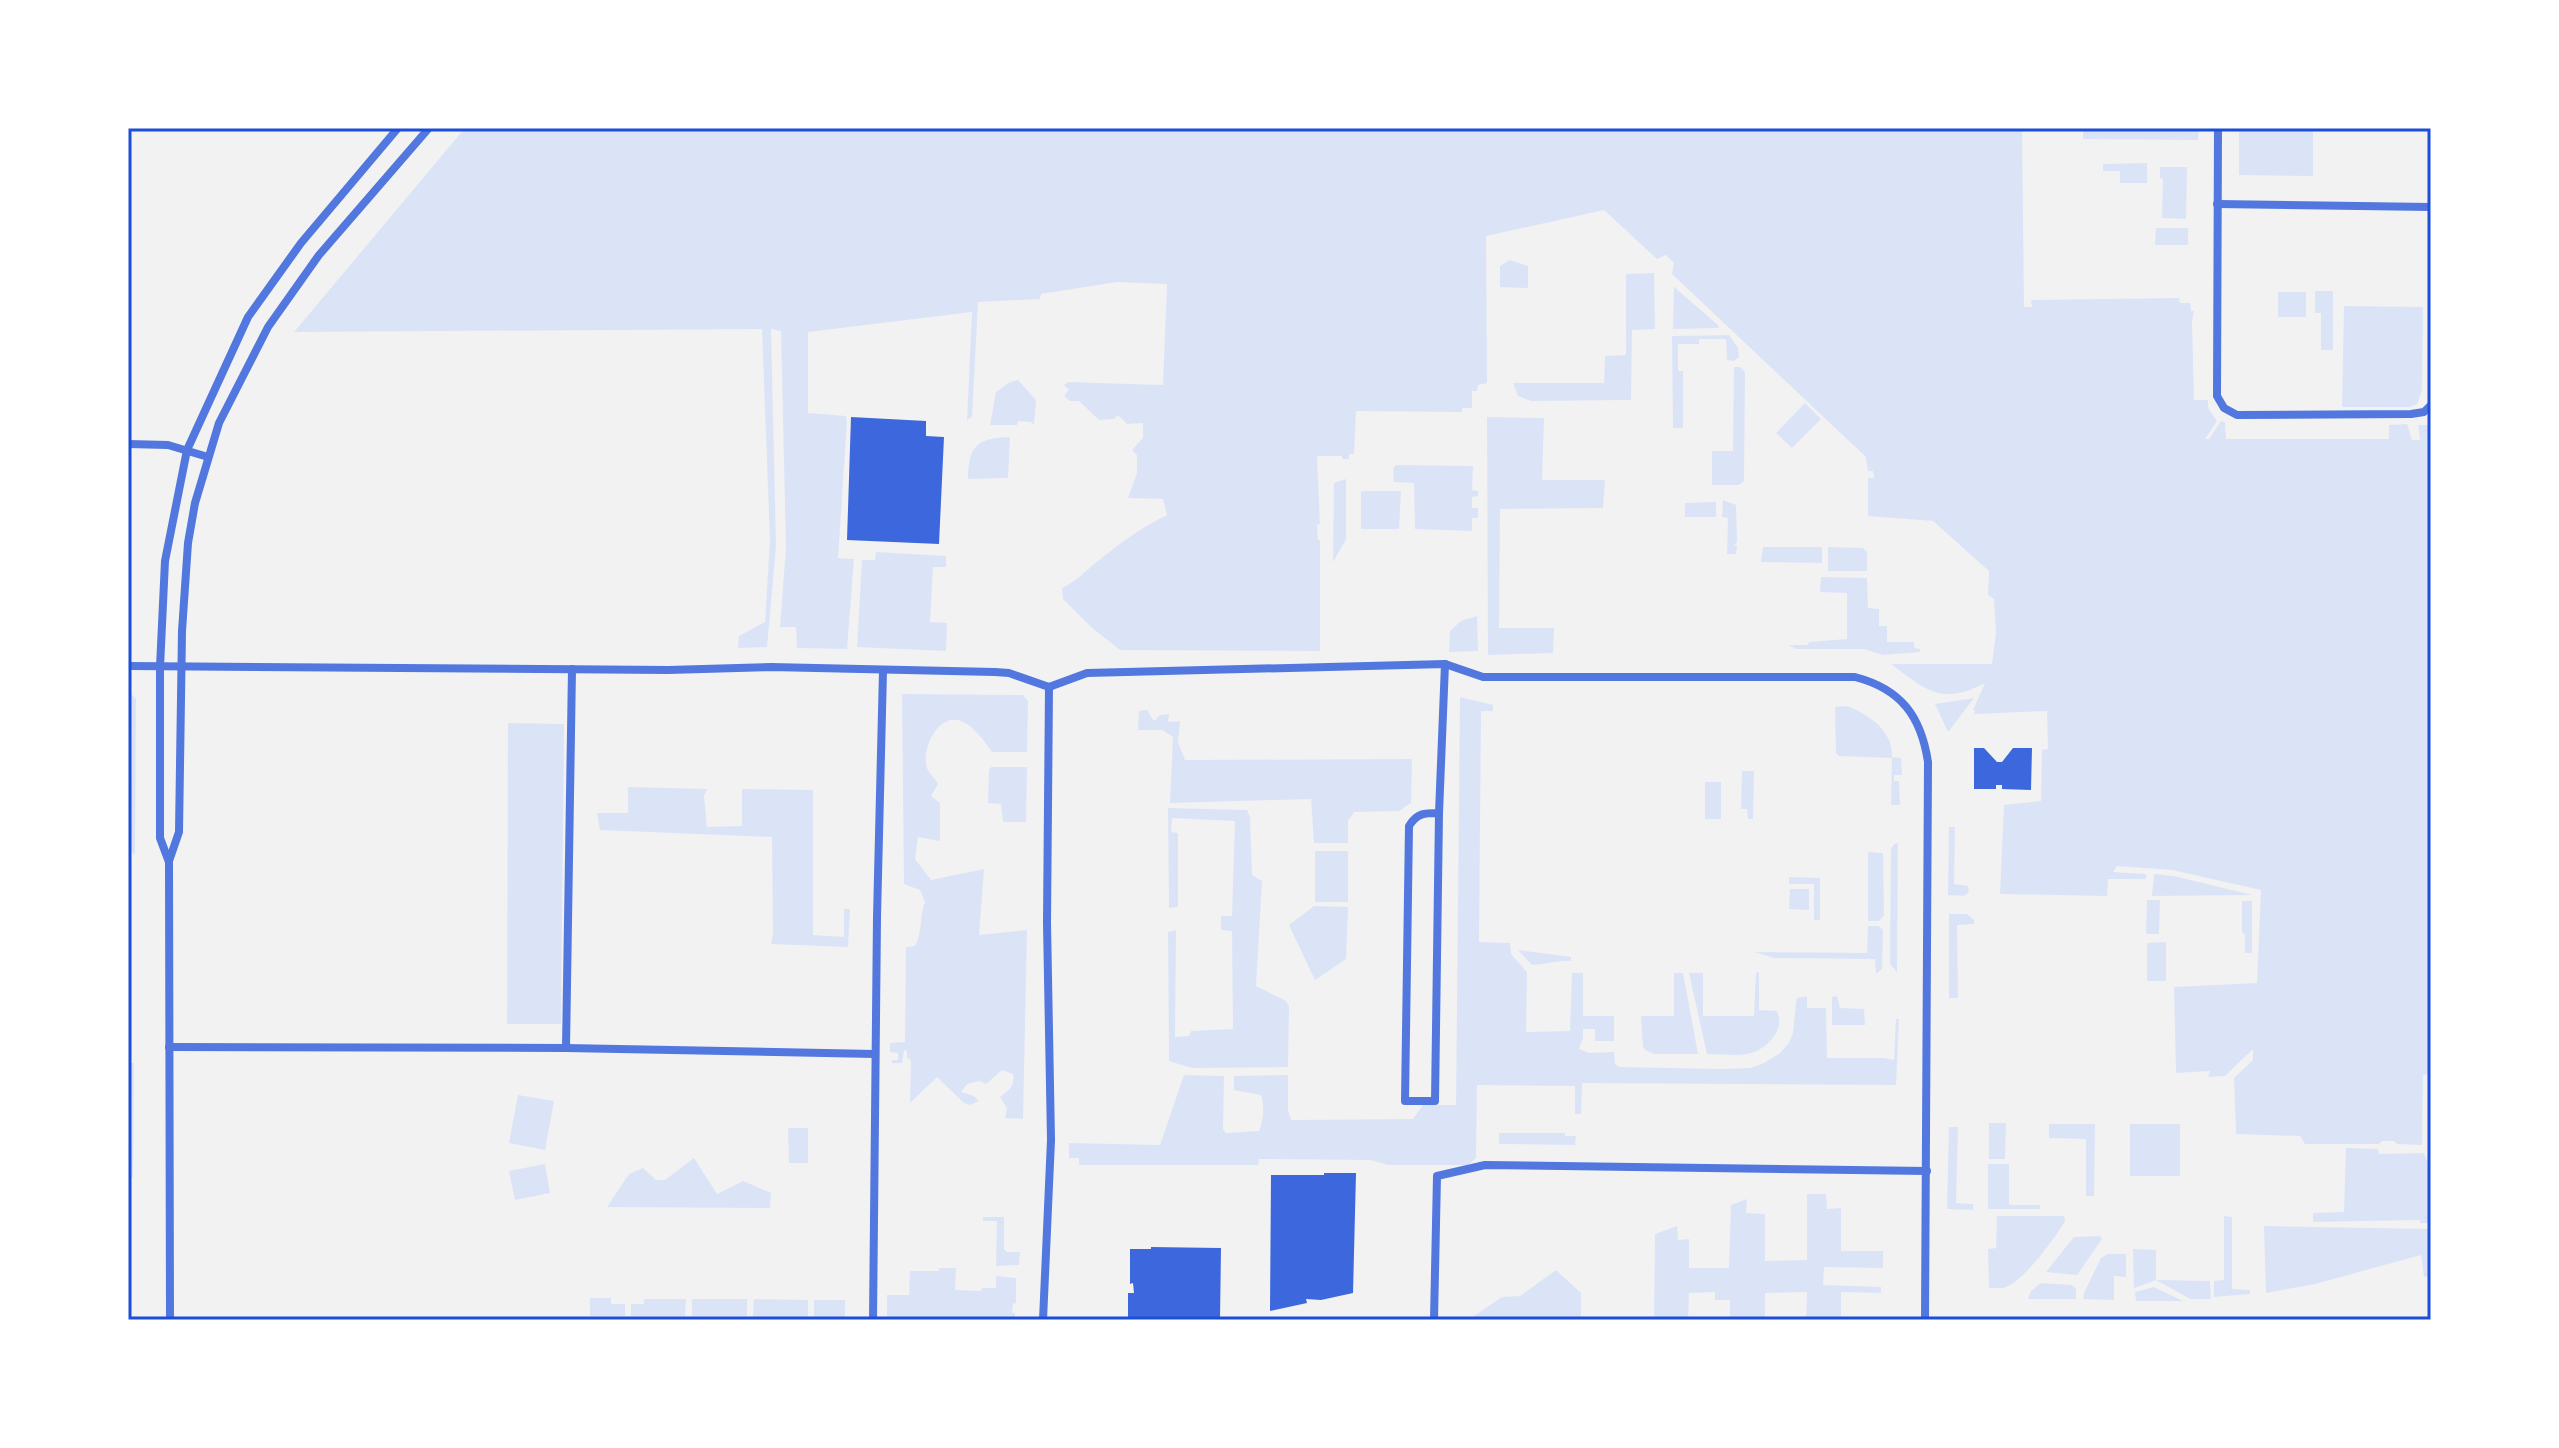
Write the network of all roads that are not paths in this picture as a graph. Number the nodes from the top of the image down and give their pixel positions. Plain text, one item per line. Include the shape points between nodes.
1 (398, 128) edge
2 (429, 128) edge
3 (2218, 128) edge
4 (2217, 204) junction
5 (2431, 207) edge
6 (2431, 405) edge
7 (128, 444) edge
8 (187, 450) junction
9 (208, 457) junction
10 (1445, 664) junction
11 (128, 666) edge
12 (160, 667) junction
13 (183, 667) junction
14 (572, 669) junction
15 (883, 671) junction
16 (1049, 687) junction
17 (1439, 813) junction
18 (169, 862) junction
19 (169, 1047) junction
20 (566, 1048) junction
21 (875, 1054) junction
22 (1927, 1171) junction
23 (170, 1320) edge
24 (873, 1320) edge
25 (1043, 1320) edge
26 (1434, 1320) edge
27 (1925, 1320) edge

1 - 8 street via 301,243 248,317
2 - 9 street via 319,255 268,327 219,423
3 - 4 street
4 - 5 street
4 - 6 street via 2217,396 2224,408 2237,415 2411,414
7 - 8 street
8 - 9 street
8 - 12 street via 165,561
9 - 13 street via 188,543
10 - 16 street via 1087,673
10 - 17 street
10 - 22 street via 1483,677 1855,677 1900,700 1924,736 1928,762
11 - 12 street
12 - 13 street
12 - 18 street via 160,838
13 - 14 street
13 - 18 street via 179,832
14 - 15 street
14 - 20 street
15 - 16 street via 1009,673
15 - 21 street
16 - 25 street via 1051,1140
17 - 17 street via 1435,1101 1405,1101 1409,826 1424,813
18 - 19 street
19 - 20 street
19 - 23 street
20 - 21 street
21 - 24 street
22 - 26 street via 1485,1165 1437,1176
22 - 27 street

